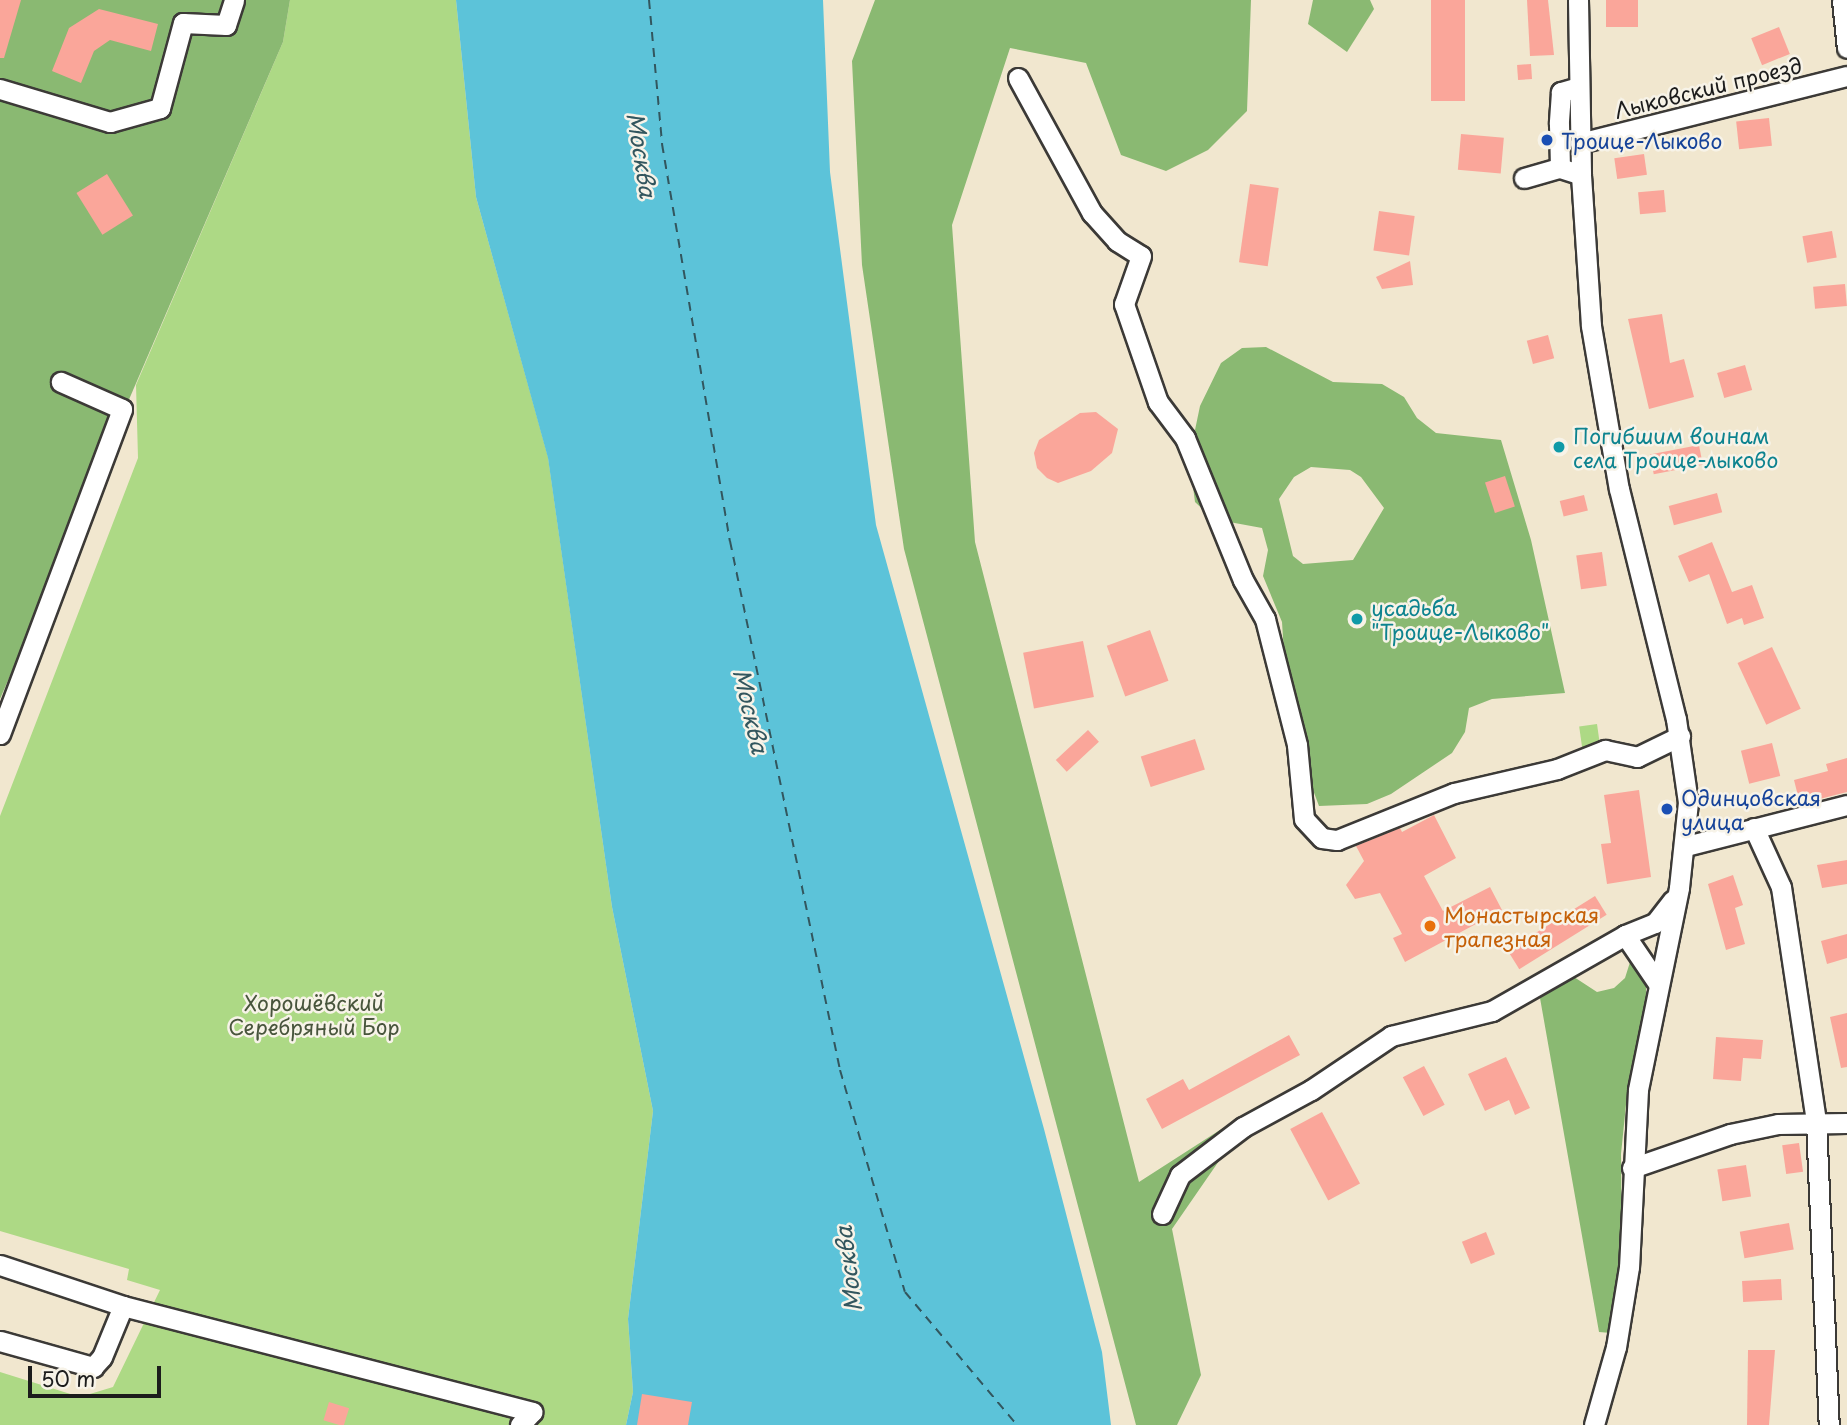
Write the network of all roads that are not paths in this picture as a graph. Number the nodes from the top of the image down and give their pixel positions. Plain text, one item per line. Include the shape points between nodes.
1 (234, 0) edge
2 (1578, 0) edge
3 (1842, 0) edge
4 (1847, 48) edge
5 (1847, 76) edge
6 (1018, 78) dead end
7 (1578, 88) junction
8 (0, 89) edge
9 (1580, 143) junction
10 (1560, 168) junction
11 (1581, 175) junction
12 (1524, 178) dead end
13 (61, 382) dead end
14 (0, 734) edge
15 (1679, 736) junction
16 (1847, 805) edge
17 (1754, 828) junction
18 (1686, 846) junction
19 (1679, 888) junction
20 (1625, 935) junction
21 (1659, 985) junction
22 (1815, 1121) junction
23 (1847, 1124) edge
24 (1632, 1168) junction
25 (1162, 1214) dead end
26 (0, 1265) edge
27 (123, 1306) junction
28 (0, 1341) edge
29 (520, 1425) edge
30 (1594, 1425) edge
31 (1829, 1425) edge

1 - 8 street via 226,25 183,23 160,108 110,122
2 - 7 street
3 - 4 street
5 - 9 street, Лыковский проезд
6 - 15 street via 1092,213 1117,242 1141,256 1124,304 1158,402 1185,438 1243,580 1265,620 1297,745 1304,820 1322,838 1337,840 1454,793 1557,769 1605,750 1637,757
7 - 9 street
7 - 10 street via 1562,92
9 - 11 street
10 - 11 street
10 - 12 street
11 - 15 street via 1598,374 1640,583
13 - 14 street via 122,410
15 - 18 street via 1688,802
16 - 17 street
17 - 18 street
17 - 22 street via 1781,887
18 - 19 street
19 - 20 street via 1656,923
19 - 21 street
20 - 21 street
20 - 25 street via 1492,1012 1391,1036 1311,1090 1243,1127 1180,1175
21 - 24 street via 1638,1090
22 - 23 street
22 - 24 street via 1730,1134
22 - 31 street
24 - 30 street via 1629,1267 1616,1347
26 - 27 street
27 - 28 street via 102,1357 93,1367
27 - 29 street via 533,1412

